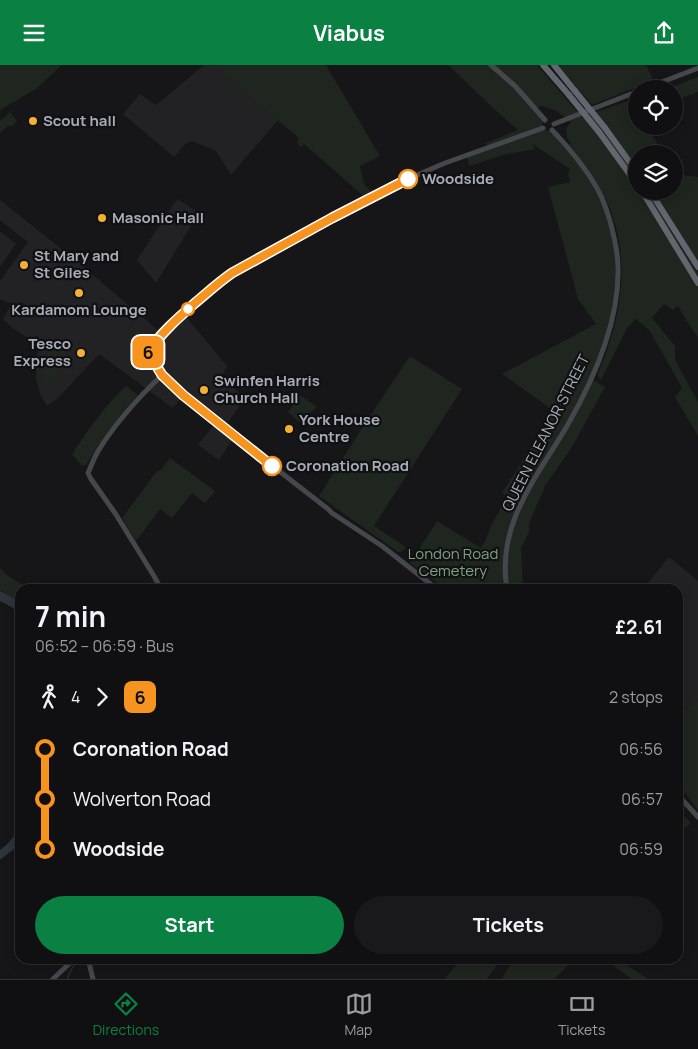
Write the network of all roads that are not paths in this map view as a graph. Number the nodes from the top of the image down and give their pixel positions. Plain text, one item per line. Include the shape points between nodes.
1 (491, 65) edge
2 (544, 65) edge
3 (554, 65) edge
4 (698, 68) edge
5 (667, 80) edge
6 (628, 95) edge
7 (545, 120) junction
8 (554, 124) junction
9 (543, 128) junction
10 (552, 130) junction
11 (602, 130) junction
12 (628, 161) edge
13 (628, 171) edge
14 (647, 200) edge
15 (656, 200) edge
16 (698, 267) edge
17 (698, 283) edge
18 (162, 375) junction
19 (158, 584) edge
20 (431, 584) edge
21 (507, 584) edge
22 (683, 800) edge
23 (698, 817) edge
24 (69, 964) edge
25 (89, 964) edge
26 (53, 979) edge
27 (93, 979) edge

1 - 7 street
2 - 11 highway, bridge
3 - 11 highway, bridge
4 - 5 street
6 - 8 street
7 - 8 street via 550,119
7 - 9 street
8 - 10 street
9 - 10 street
9 - 18 street via 408,179 232,273 178,318 148,352
10 - 21 street, QUEEN ELEANOR STREET via 599,191 616,243 616,297 598,363 570,419 523,498 509,539
11 - 12 highway
11 - 13 highway
14 - 17 highway
15 - 16 highway
18 - 19 street via 110,434 88,473
18 - 20 street via 196,406 332,513
22 - 23 street
24 - 26 street
25 - 27 street

